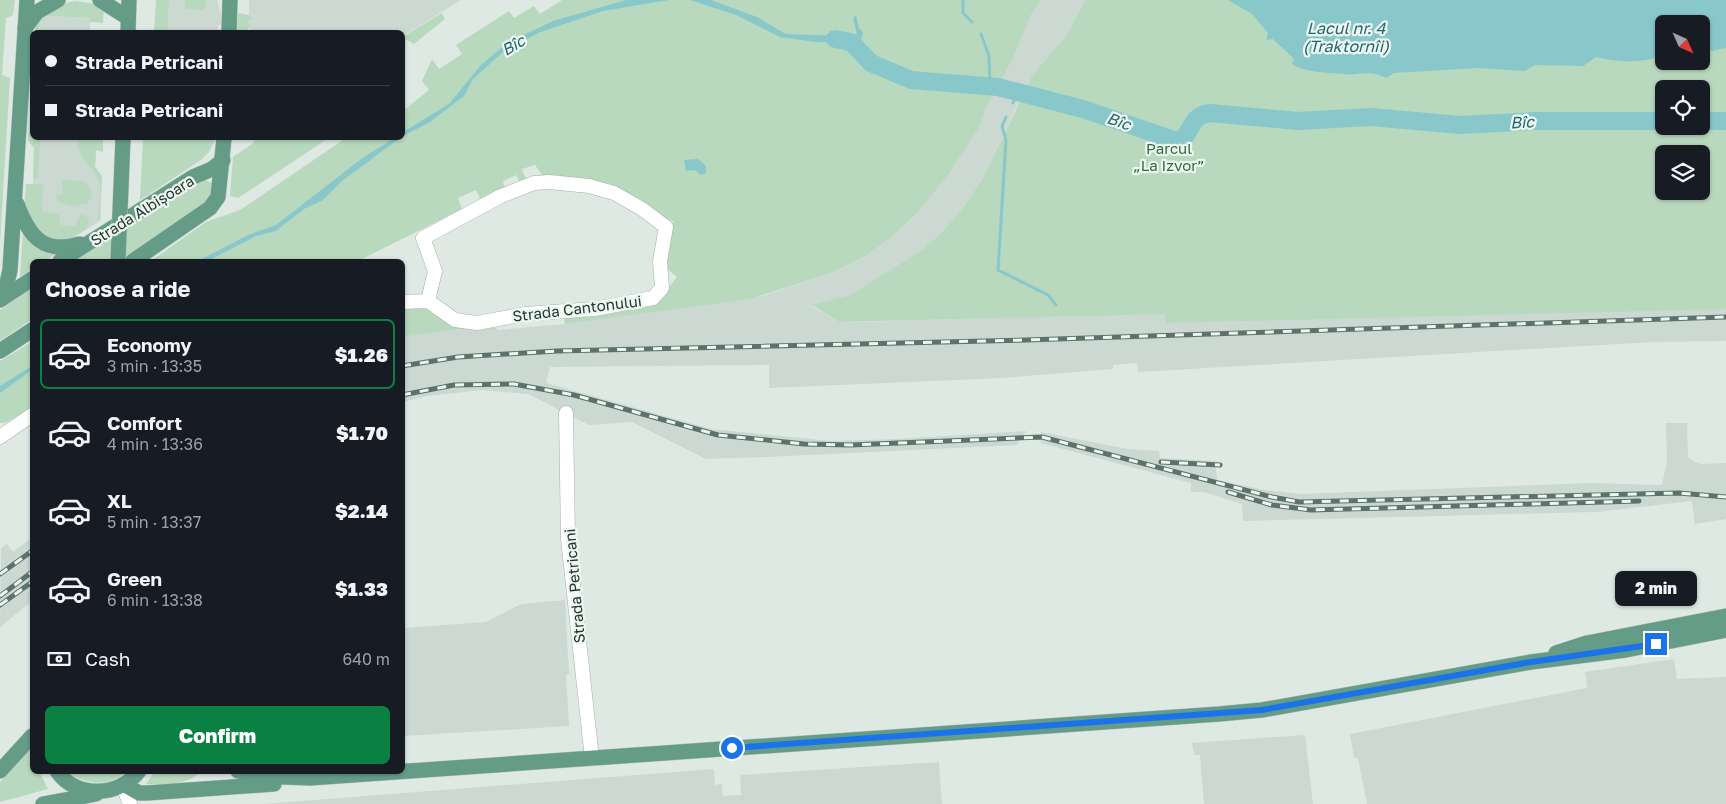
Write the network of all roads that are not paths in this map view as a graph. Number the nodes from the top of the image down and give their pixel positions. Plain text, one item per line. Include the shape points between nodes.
1 (27, 0) edge
2 (58, 0) edge
3 (100, 0) edge
4 (130, 0) edge
5 (135, 0) edge
6 (230, 0) edge
7 (128, 25) edge
8 (25, 28) junction
9 (228, 30) edge
10 (123, 140) edge
11 (223, 140) edge
12 (224, 140) edge
13 (223, 160) junction
14 (193, 177) junction
15 (15, 199) junction
16 (93, 240) junction
17 (63, 259) edge
18 (118, 259) edge
19 (136, 259) edge
20 (30, 280) edge
21 (0, 294) edge
22 (0, 300) edge
23 (428, 301) junction
24 (405, 302) edge
25 (30, 331) edge
26 (0, 351) edge
27 (566, 413) dead end
28 (30, 416) edge
29 (0, 437) edge
30 (1726, 616) edge
31 (1726, 630) edge
32 (1531, 662) junction
33 (30, 738) edge
34 (592, 759) junction
35 (0, 771) edge
36 (405, 772) edge
37 (60, 774) edge
38 (136, 774) edge
39 (251, 774) edge
40 (369, 774) edge
41 (310, 778) junction
42 (124, 785) junction
43 (103, 792) junction
44 (43, 804) edge
45 (130, 804) edge

1 - 8 main road
2 - 8 main road via 37,12
3 - 7 main road
4 - 7 main road
5 - 7 main road
6 - 9 main road
8 - 15 main road
10 - 18 main road, bridge
11 - 14 main road
12 - 13 main road, Strada Albișoara
13 - 14 main road, Strada Albișoara
13 - 19 main road, Strada Albișoara via 218,197 210,208
14 - 16 main road, Strada Albișoara
15 - 16 main road via 27,227 44,244 57,248
15 - 21 main road via 10,270
16 - 17 main road, Strada Albișoara
20 - 22 main road
23 - 23 street, Strada Cantonului via 435,272 423,238 501,196 534,183 567,183 608,191 642,209 666,227 660,261 662,288 653,298 594,309 525,314 477,323 455,320
23 - 24 street
25 - 26 main road
27 - 34 street, Strada Petricani via 568,539
28 - 29 street
30 - 32 main road via 1587,643
31 - 32 main road via 1626,650
32 - 34 main road via 1262,710
33 - 35 main road
34 - 36 main road
37 - 43 main road via 73,786
38 - 42 main road
39 - 41 main road
40 - 41 main road
41 - 42 main road via 174,792 140,793
42 - 43 main road
42 - 45 street
43 - 44 main road

